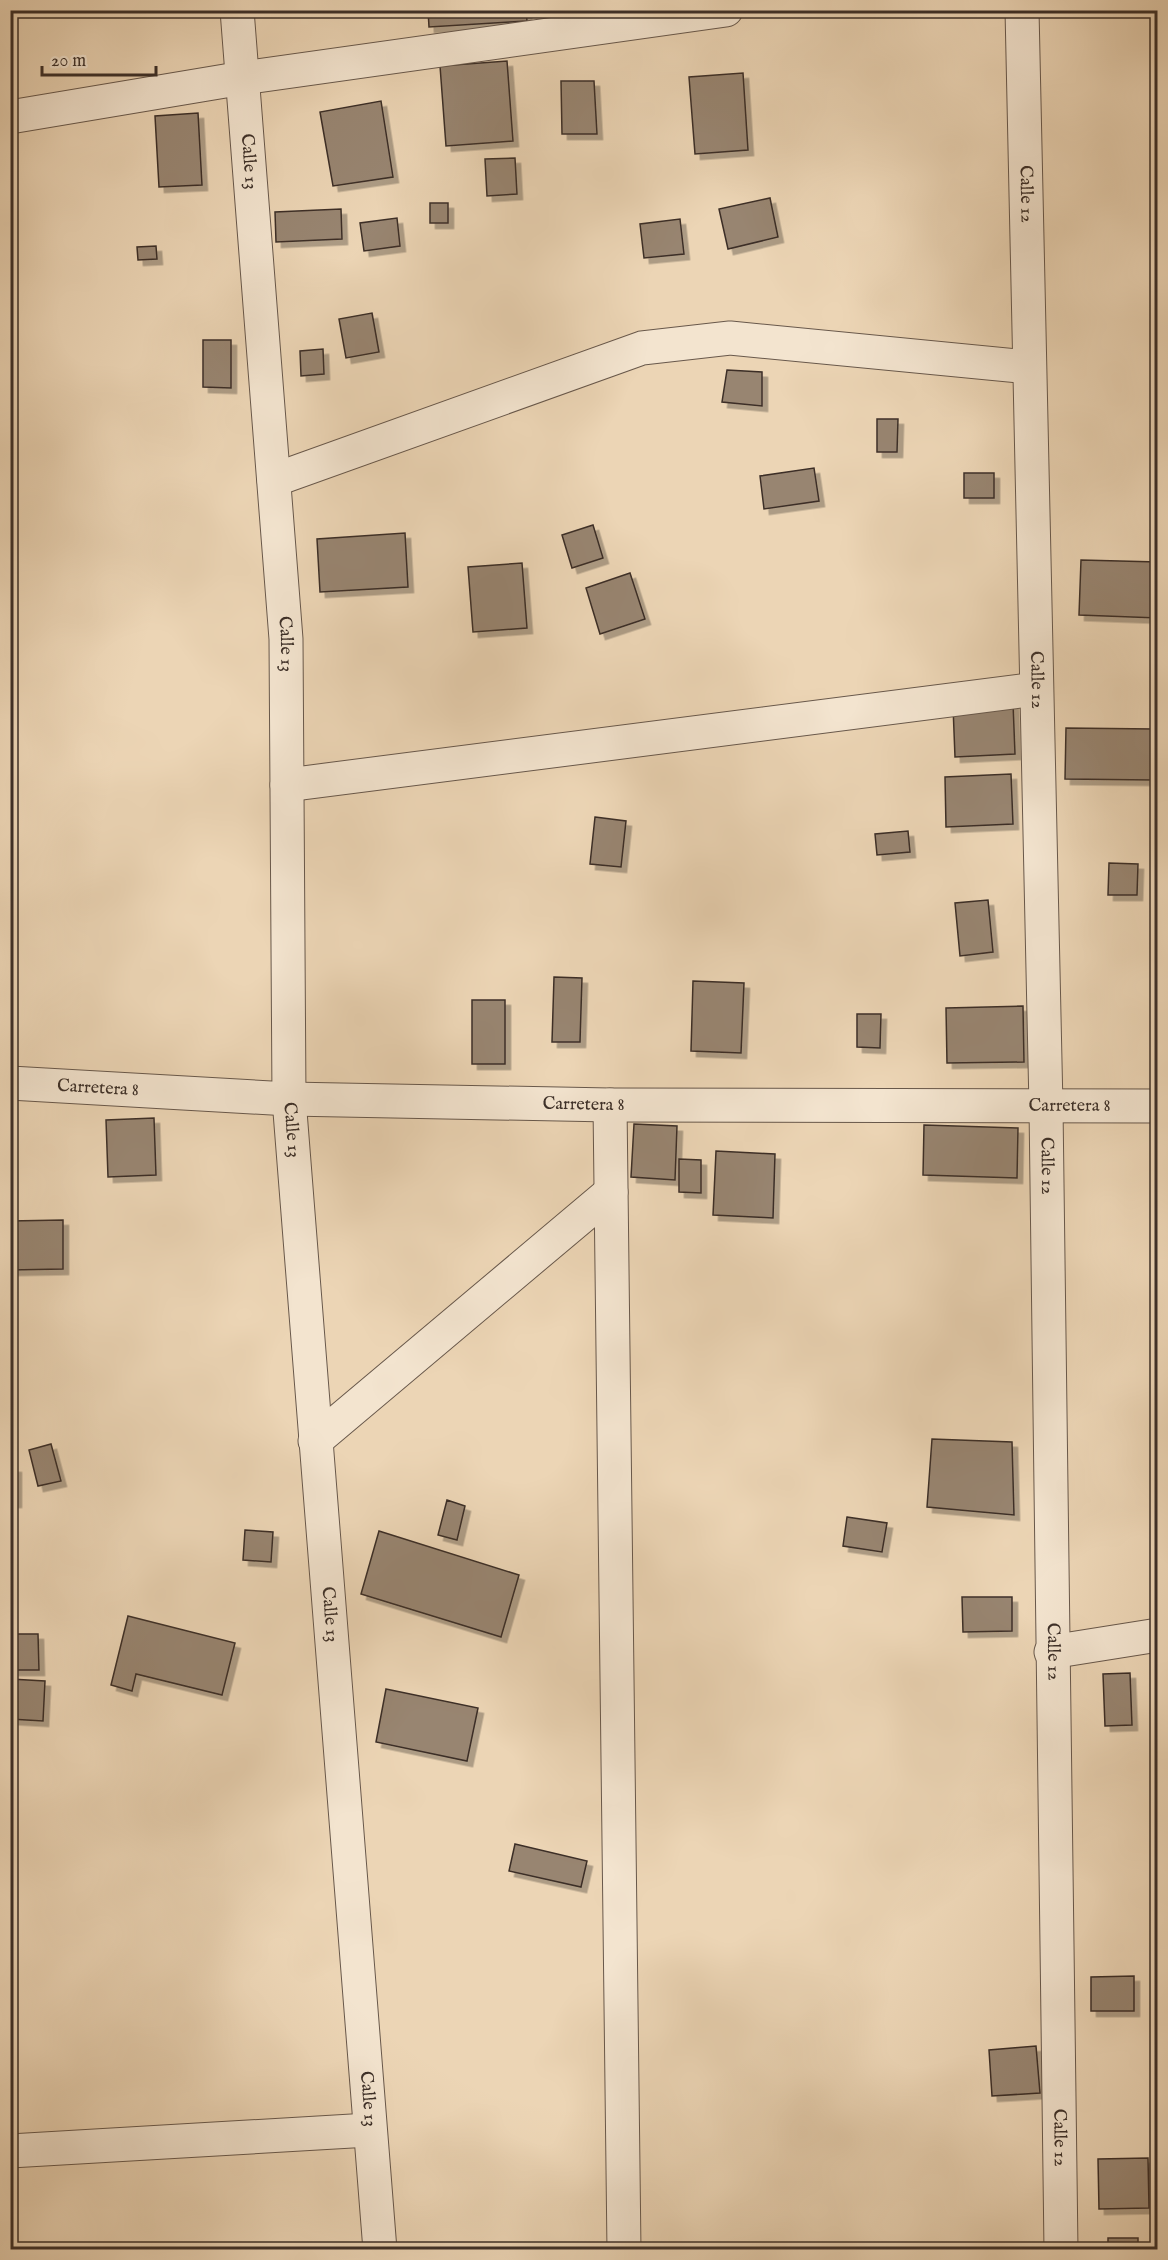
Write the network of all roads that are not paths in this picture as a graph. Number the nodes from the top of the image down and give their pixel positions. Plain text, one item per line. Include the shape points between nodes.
1 (237, 10) edge
2 (726, 10) edge
3 (1022, 10) edge
4 (243, 78) junction
5 (10, 117) edge
6 (1028, 367) junction
7 (274, 480) junction
8 (1036, 689) junction
9 (287, 785) junction
10 (10, 1083) edge
11 (289, 1099) junction
12 (610, 1106) junction
13 (1158, 1106) edge
14 (1046, 1107) junction
15 (611, 1192) junction
16 (315, 1441) junction
17 (1158, 1635) edge
18 (1052, 1652) junction
19 (369, 2130) junction
20 (10, 2151) edge
21 (380, 2250) edge
22 (624, 2250) edge
23 (1061, 2250) edge

1 - 4 street, Calle 13
2 - 4 street
3 - 6 street, Calle 12
4 - 5 street
4 - 7 street, Calle 13
6 - 7 street via 730,338 642,348
6 - 8 street, Calle 12
7 - 9 street, Calle 13 via 286,639
8 - 9 street
8 - 14 street, Calle 12
9 - 11 street, Calle 13
10 - 11 street, Carretera 8
11 - 12 street, Carretera 8
11 - 16 street, Calle 13
12 - 14 street, Carretera 8
12 - 15 street
13 - 14 street, Carretera 8
14 - 18 street, Calle 12
15 - 16 street
15 - 22 street
16 - 19 street, Calle 13
17 - 18 street
18 - 23 street, Calle 12
19 - 20 street
19 - 21 street, Calle 13

